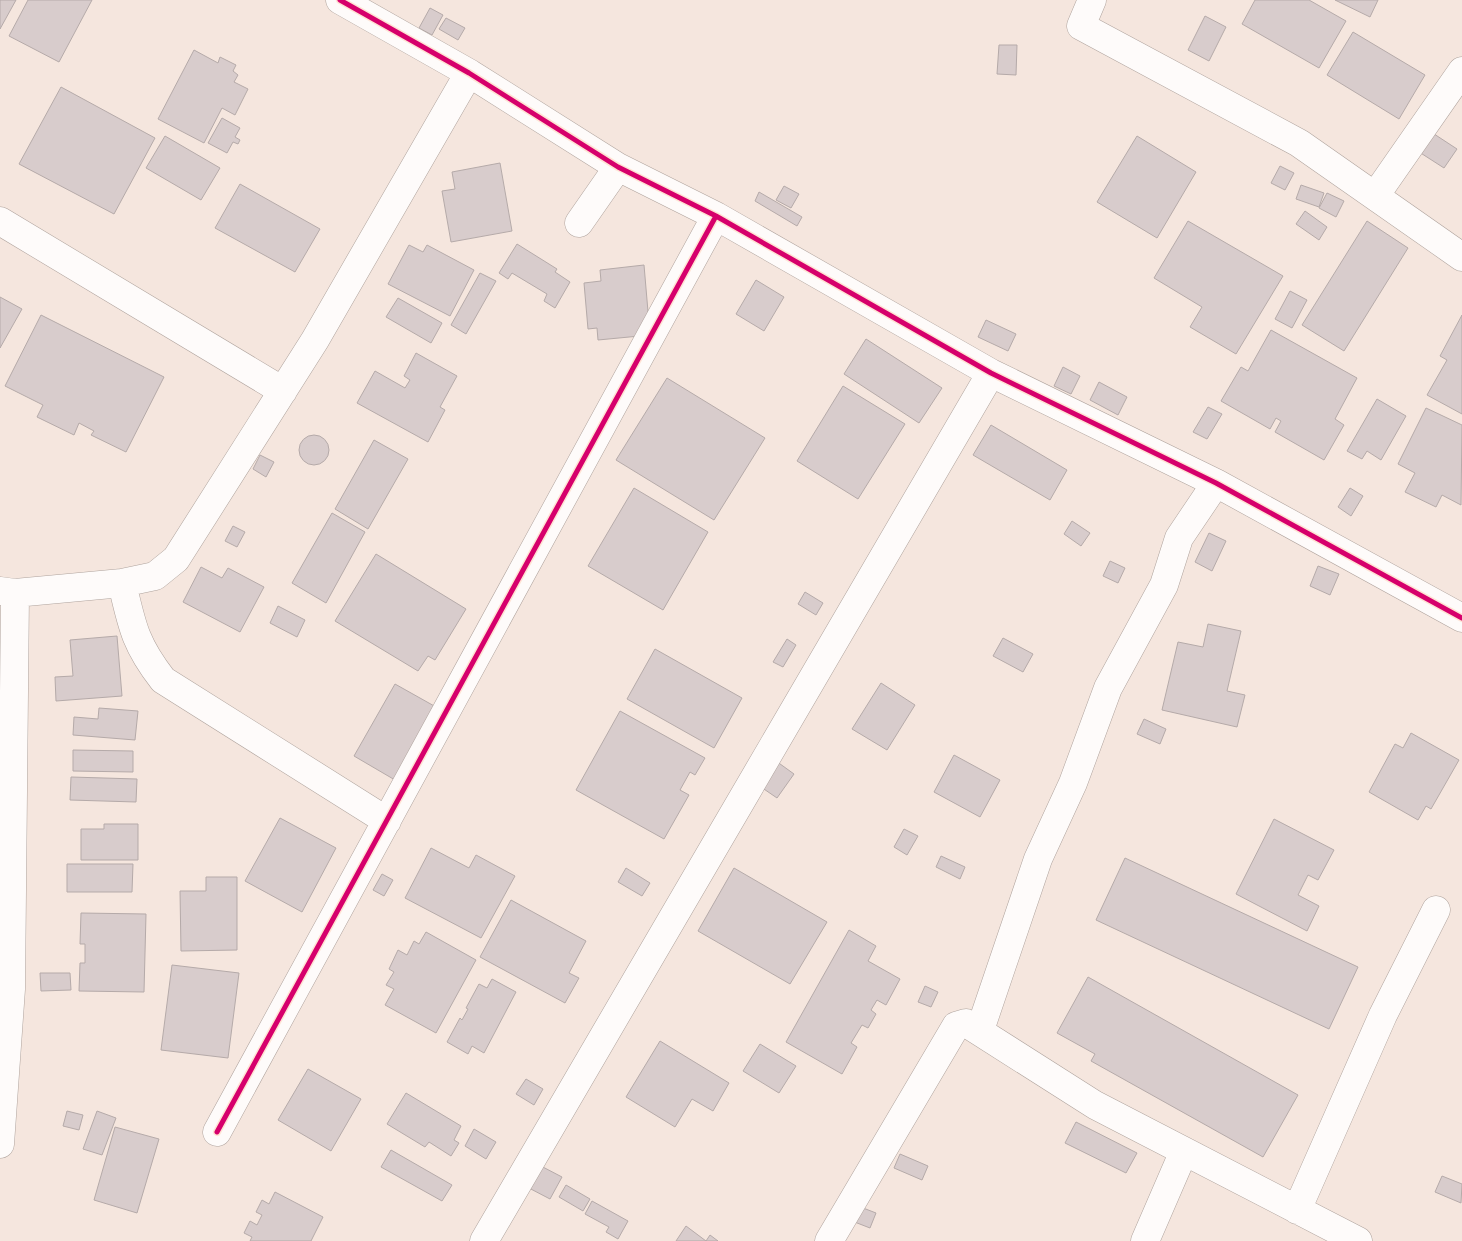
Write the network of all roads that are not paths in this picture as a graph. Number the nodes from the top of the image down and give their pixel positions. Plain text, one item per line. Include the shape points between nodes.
1 (1092, 0) edge
2 (348, 3) edge
3 (1462, 71) edge
4 (469, 73) junction
5 (618, 167) junction
6 (1375, 196) junction
7 (716, 216) junction
8 (0, 222) edge
9 (579, 223) dead end
10 (1462, 257) edge
11 (991, 373) junction
12 (284, 391) junction
13 (1216, 482) junction
14 (122, 583) junction
15 (8, 592) edge
16 (1462, 618) edge
17 (387, 821) junction
18 (1436, 910) dead end
19 (980, 1030) junction
20 (217, 1132) dead end
21 (0, 1144) edge
22 (1184, 1151) junction
23 (1297, 1210) junction
24 (484, 1241) edge
25 (829, 1241) edge
26 (1145, 1241) edge
27 (1358, 1241) edge

1 - 6 street via 1080,26 1299,143
2 - 4 street
3 - 6 street
4 - 5 street
4 - 12 street
5 - 7 street
5 - 9 street
6 - 10 street
7 - 11 street
7 - 17 street
8 - 12 street
11 - 13 street
11 - 24 street
12 - 14 street via 176,559 154,576
13 - 16 street
13 - 19 street via 1179,538 1164,585 1108,688 1073,783 1038,859
14 - 15 street
14 - 17 street via 135,635 163,680
15 - 21 street via 11,989
17 - 20 street
18 - 23 street via 1383,1016
19 - 22 street via 1095,1105
19 - 25 street via 966,1023 956,1026
22 - 23 street
22 - 26 street
23 - 27 street

